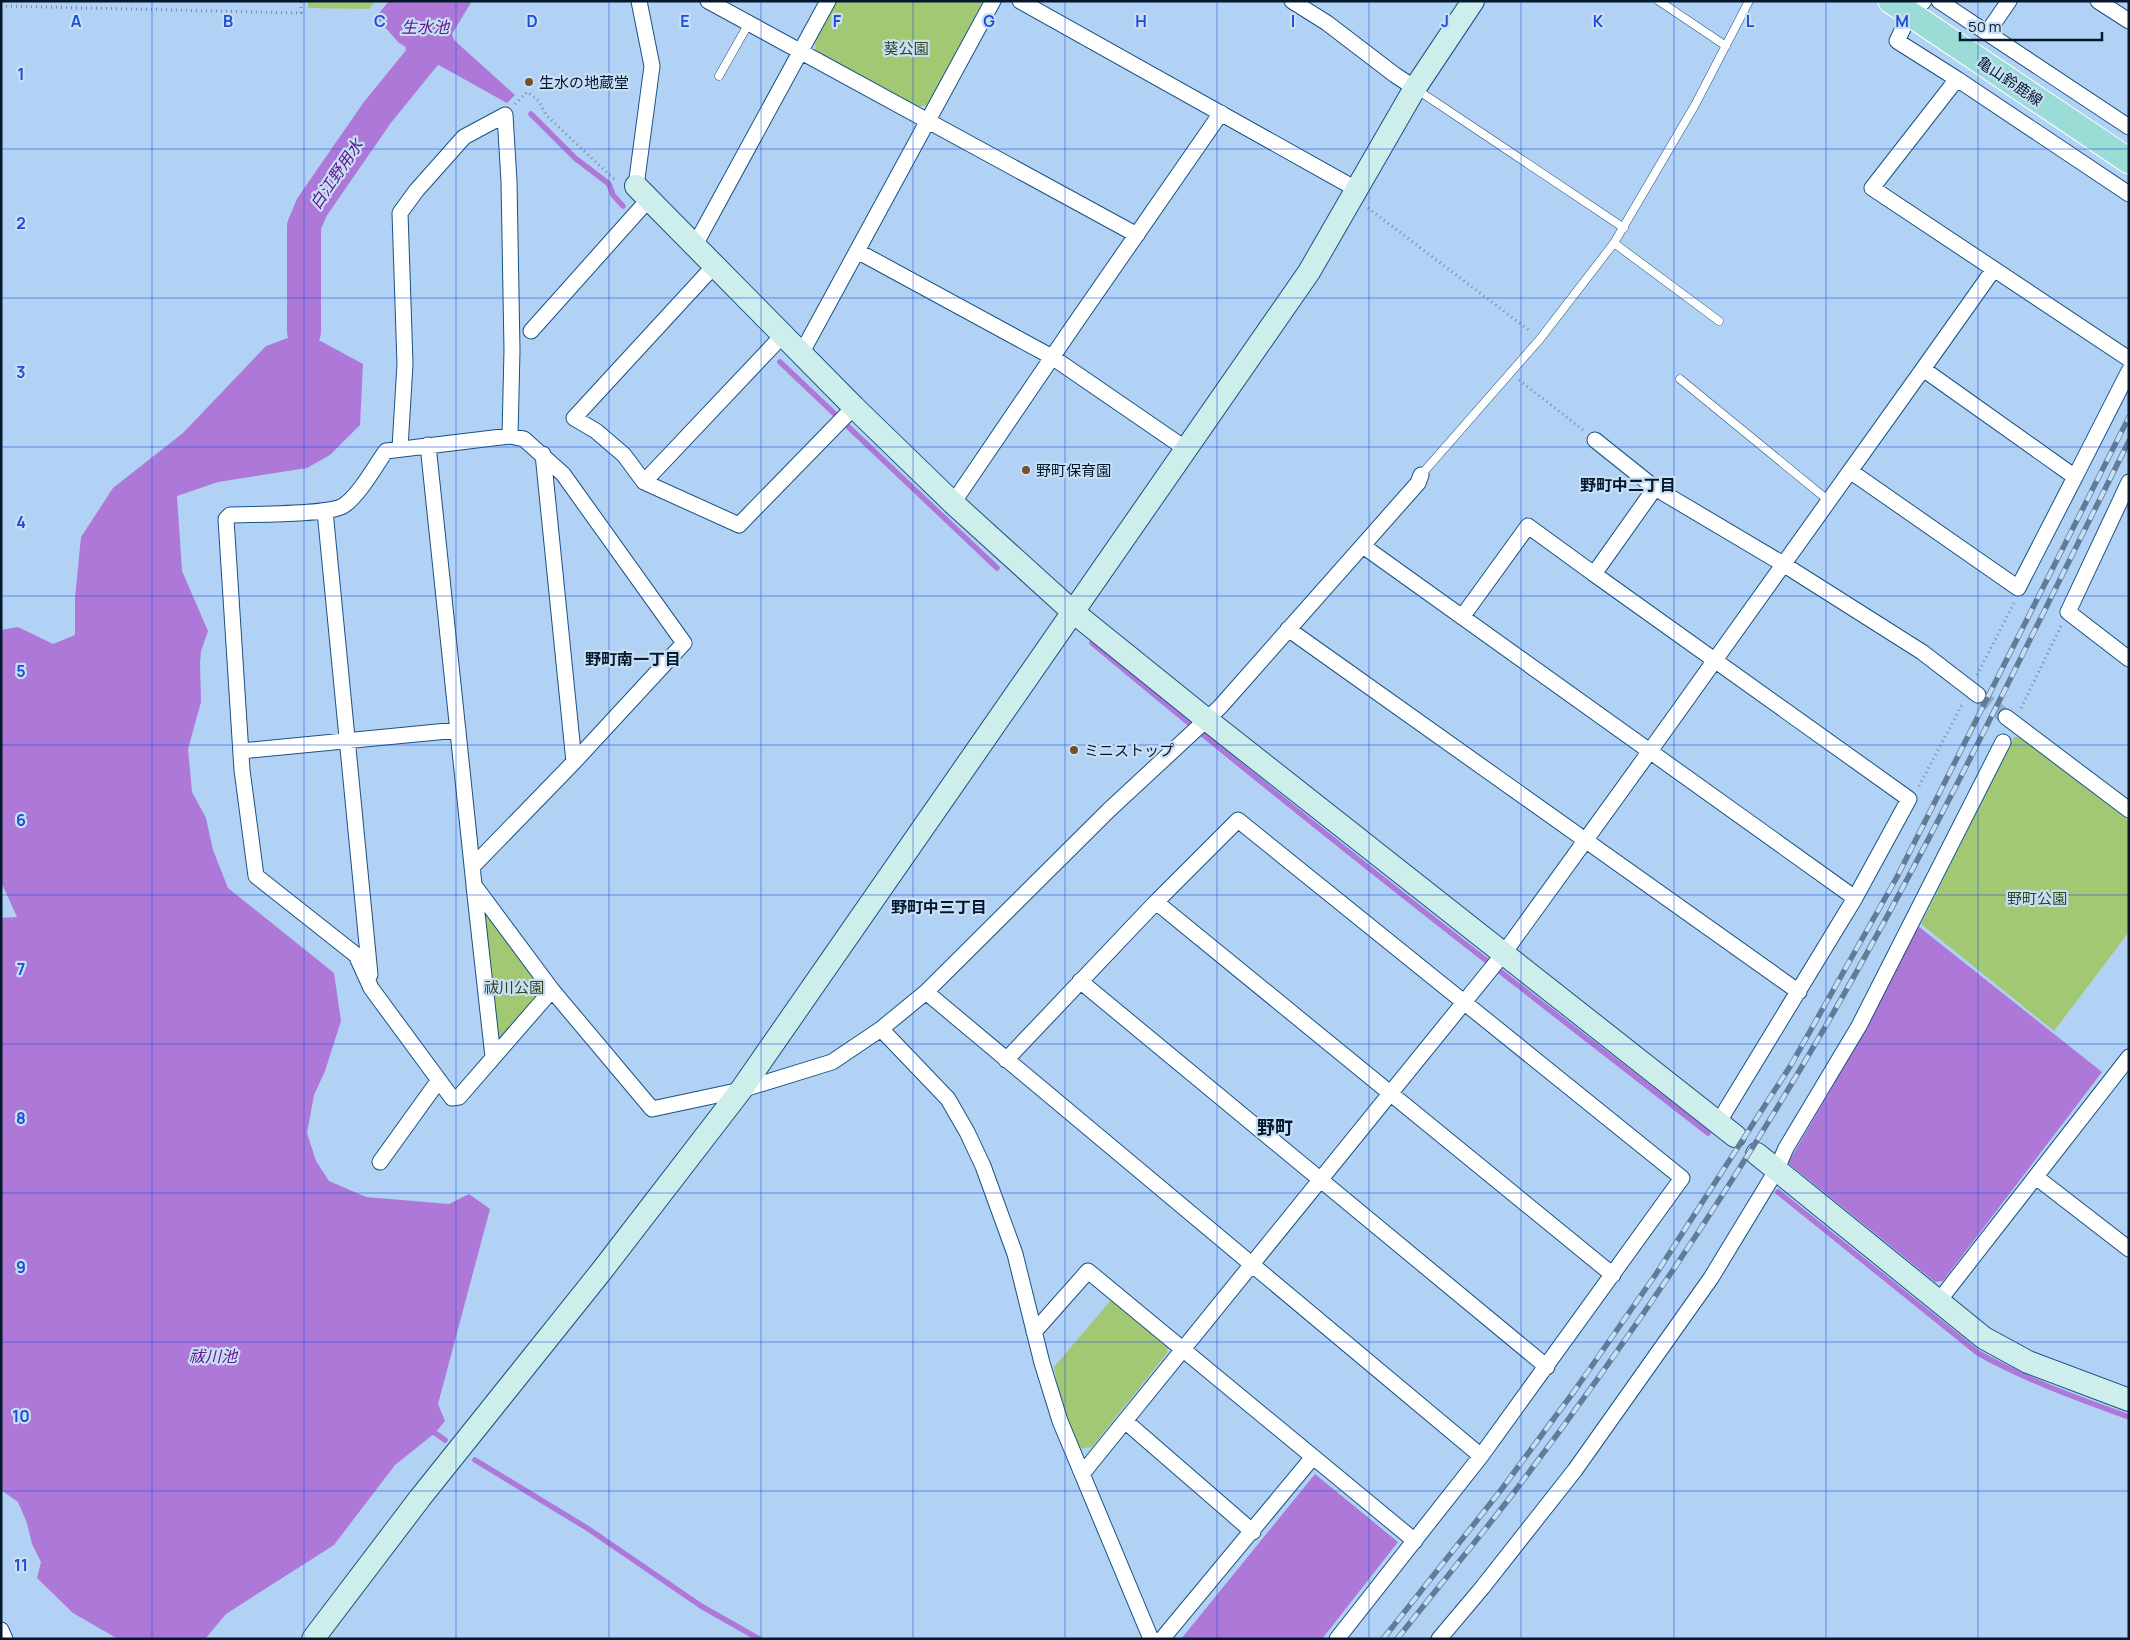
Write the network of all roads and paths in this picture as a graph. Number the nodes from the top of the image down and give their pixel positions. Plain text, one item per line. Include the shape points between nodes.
1 (302, 1) edge
2 (639, 1) edge
3 (708, 1) edge
4 (828, 1) edge
5 (993, 1) edge
6 (1020, 1) edge
7 (1292, 1) edge
8 (1473, 1) edge
9 (1659, 1) edge
10 (1750, 1) edge
11 (1939, 1) edge
12 (2009, 1) edge
13 (2098, 1) edge
14 (1, 6) edge
15 (1912, 10) edge
16 (2129, 22) edge
17 (749, 23) junction
18 (1987, 33) junction
19 (1726, 46) junction
20 (802, 51) junction
21 (719, 76) dead end
22 (1957, 78) junction
23 (1415, 88) junction
24 (1221, 113) junction
25 (505, 115) junction
26 (929, 122) junction
27 (2129, 127) edge
28 (2129, 161) edge
29 (642, 193) junction
30 (1354, 193) junction
31 (2129, 194) edge
32 (1624, 228) junction
33 (1137, 235) junction
34 (1614, 243) junction
35 (695, 245) junction
36 (857, 251) junction
37 (714, 266) junction
38 (1994, 269) junction
39 (1719, 321) dead end
40 (531, 331) dead end
41 (783, 335) junction
42 (1540, 340) junction
43 (801, 354) junction
44 (1052, 357) junction
45 (2129, 359) edge
46 (1923, 368) junction
47 (2129, 371) edge
48 (1511, 373) junction
49 (1680, 379) dead end
50 (852, 409) junction
51 (510, 436) junction
52 (1595, 440) joint
53 (428, 445) junction
54 (400, 448) junction
55 (1186, 449) junction
56 (543, 454) junction
57 (1850, 470) junction
58 (1422, 475) joint
59 (2075, 477) junction
60 (644, 482) junction
61 (2129, 482) edge
62 (1655, 488) junction
63 (2125, 500) edge
64 (1829, 502) junction
65 (953, 503) junction
66 (325, 511) junction
67 (1363, 546) junction
68 (1783, 564) junction
69 (1594, 574) junction
70 (2018, 588) junction
71 (1072, 611) junction
72 (2068, 612) junction
73 (1462, 617) junction
74 (1288, 629) junction
75 (2129, 659) edge
76 (1714, 660) junction
77 (1978, 674) dead end
78 (1978, 695) tunnel mouth
79 (1961, 706) dead end
80 (2021, 708) dead end
81 (2006, 717) tunnel mouth
82 (1204, 722) junction
83 (458, 730) junction
84 (347, 742) junction
85 (2003, 742) dead end
86 (241, 751) junction
87 (1650, 751) junction
88 (574, 762) junction
89 (1909, 799) junction
90 (2129, 810) edge
91 (1585, 841) junction
92 (472, 867) junction
93 (474, 885) junction
94 (1855, 898) junction
95 (1156, 902) junction
96 (1497, 962) junction
97 (1080, 981) junction
98 (371, 988) junction
99 (552, 990) junction
100 (926, 992) junction
101 (1799, 992) junction
102 (1464, 1003) junction
103 (881, 1029) junction
104 (493, 1057) junction
105 (2129, 1057) edge
106 (1006, 1060) junction
107 (439, 1080) junction
108 (741, 1090) junction
109 (1390, 1095) junction
110 (1726, 1129) joint
111 (1757, 1154) dead end
112 (380, 1162) dead end
113 (1776, 1170) junction
114 (2036, 1177) junction
115 (1321, 1180) junction
116 (2129, 1249) edge
117 (1252, 1265) junction
118 (1613, 1275) junction
119 (1938, 1302) junction
120 (1034, 1332) junction
121 (1183, 1349) junction
122 (1548, 1367) junction
123 (2129, 1400) edge
124 (1125, 1421) junction
125 (1481, 1456) junction
126 (1313, 1457) junction
127 (1082, 1474) junction
128 (1253, 1532) junction
129 (1415, 1541) junction
130 (1, 1630) edge
131 (5, 1639) edge
132 (314, 1639) edge
133 (1151, 1639) edge
134 (1162, 1639) edge
135 (1336, 1639) edge
136 (1439, 1639) edge

1 - 14 path via 301,13
2 - 29 street via 652,66
3 - 17 street
4 - 20 street
5 - 26 street
6 - 24 street
7 - 23 street via 1328,23
8 - 23 street
9 - 19 lane
10 - 19 lane
11 - 18 street
12 - 18 street
13 - 16 street
15 - 22 street via 1897,41
15 - 28 main road, 亀山鈴鹿線
17 - 20 street
17 - 21 lane
18 - 27 street
19 - 32 lane
20 - 26 street
20 - 35 street
22 - 31 street
22 - 38 street via 1872,188
23 - 30 street
23 - 32 lane
24 - 30 street
24 - 33 street
25 - 29 path via 527,92 539,101 546,116 625,189
25 - 51 street via 512,350
25 - 54 street via 464,137 400,213 405,364
26 - 33 street
26 - 36 street
29 - 35 street
29 - 40 street
30 - 42 path
30 - 55 street via 1309,272
32 - 34 lane
33 - 44 street
34 - 39 lane
34 - 42 lane
35 - 37 street
36 - 43 street
36 - 44 street
37 - 41 street
37 - 60 street via 574,418 596,431 624,455
38 - 45 street
38 - 46 street
41 - 43 street
41 - 60 street
42 - 48 lane
43 - 50 street
44 - 55 street
44 - 65 street
46 - 57 street
46 - 59 street
47 - 59 street
48 - 52 path
48 - 58 lane
49 - 64 lane
50 - 60 street via 739,525
50 - 65 street
51 - 53 street
51 - 56 street via 524,439
52 - 62 street
53 - 54 street
53 - 83 street
54 - 66 street via 386,451 342,506
55 - 71 street
56 - 88 street
56 - 88 street via 563,474 684,643
57 - 64 street
57 - 70 street
58 - 67 street via 1418,484
59 - 70 street
61 - 63 street
62 - 68 street
62 - 69 street
63 - 72 street
64 - 68 street
65 - 71 street
66 - 84 street
66 - 86 street via 230,515 226,519
67 - 73 street
67 - 74 street
68 - 76 street
68 - 78 street via 1922,652
69 - 73 street via 1528,526
69 - 76 street
70 - 77 path
71 - 82 street
71 - 108 street
72 - 75 street
72 - 80 path
73 - 87 street
74 - 82 street
74 - 91 street
76 - 87 street
76 - 89 street
79 - 89 path via 1916,792
81 - 90 street
82 - 96 street
82 - 100 street via 1109,810
83 - 84 street
83 - 92 street
84 - 86 street
84 - 98 street
85 - 113 street via 1859,1026
86 - 98 street via 256,876 356,955
87 - 91 street
87 - 94 street
88 - 92 street
89 - 94 street
91 - 96 street
91 - 101 street
92 - 93 street
93 - 99 street
93 - 104 street
94 - 101 street
95 - 97 street
95 - 102 street via 1238,820
95 - 109 street
96 - 102 street
96 - 110 street
97 - 106 street
97 - 115 street
98 - 107 street
99 - 104 street
99 - 108 street via 652,1109
100 - 103 street
100 - 106 street
101 - 110 street
102 - 109 street
102 - 118 street via 1682,1178
103 - 108 street via 832,1062
103 - 120 street via 948,1099 967,1132 984,1166 1016,1254
104 - 107 street via 459,1097 452,1098
105 - 114 street
106 - 117 street
107 - 112 street
108 - 132 street via 420,1498
109 - 115 street
109 - 118 street
111 - 113 street
113 - 119 street
113 - 136 street via 1711,1278 1623,1404 1575,1470
114 - 116 street
114 - 119 street
115 - 117 street
115 - 122 street
117 - 121 street
117 - 125 street
118 - 122 street
119 - 123 street via 1984,1338 2028,1362
120 - 121 street via 1088,1271
120 - 127 street via 1060,1421
121 - 124 street
121 - 126 street
122 - 125 street
124 - 127 street
124 - 128 street
125 - 129 street
126 - 128 street
126 - 129 street
127 - 133 street
128 - 134 street
129 - 135 street
130 - 131 street

